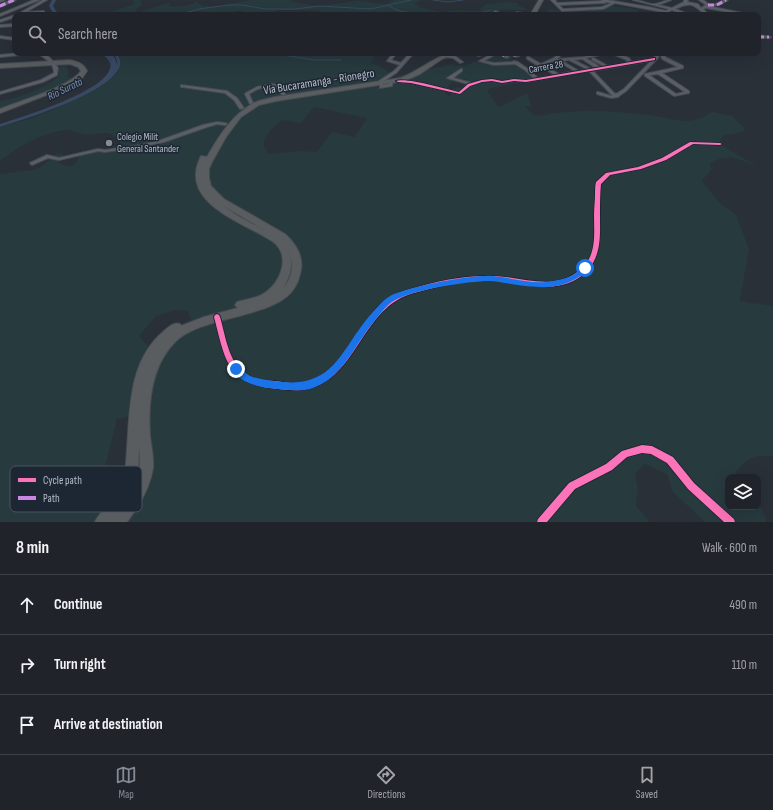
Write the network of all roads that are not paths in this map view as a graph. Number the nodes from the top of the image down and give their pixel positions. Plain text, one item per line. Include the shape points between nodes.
1 (4, 0) edge
2 (14, 0) edge
3 (20, 0) edge
4 (36, 0) edge
5 (45, 0) edge
6 (541, 0) edge
7 (553, 0) edge
8 (602, 0) edge
9 (621, 0) edge
10 (637, 0) edge
11 (649, 0) edge
12 (701, 0) edge
13 (726, 0) edge
14 (0, 1) edge
15 (671, 1) edge
16 (607, 2) junction
17 (644, 2) junction
18 (7, 3) junction
19 (616, 3) junction
20 (684, 3) edge
21 (557, 4) junction
22 (630, 5) junction
23 (656, 5) junction
24 (0, 6) edge
25 (642, 6) junction
26 (707, 6) junction
27 (692, 7) dead end
28 (672, 9) junction
29 (647, 11) dead end
30 (723, 11) junction
31 (23, 12) edge
32 (535, 12) edge
33 (666, 12) joint
34 (680, 12) joint
35 (701, 12) edge
36 (730, 12) edge
37 (0, 15) edge
38 (12, 17) edge
39 (0, 21) edge
40 (12, 25) edge
41 (0, 26) edge
42 (761, 36) edge
43 (0, 37) edge
44 (769, 37) dead end
45 (12, 39) edge
46 (12, 55) edge
47 (0, 56) edge
48 (45, 56) edge
49 (393, 56) edge
50 (409, 56) edge
51 (443, 56) edge
52 (446, 56) edge
53 (453, 56) edge
54 (490, 56) edge
55 (558, 56) edge
56 (574, 56) edge
57 (593, 56) edge
58 (620, 56) edge
59 (658, 56) edge
60 (662, 56) edge
61 (528, 58) dead end
62 (583, 58) junction
63 (557, 59) junction
64 (570, 59) junction
65 (576, 59) junction
66 (593, 59) dead end
67 (654, 59) junction
68 (49, 61) junction
69 (66, 62) junction
70 (461, 62) dead end
71 (626, 63) junction
72 (402, 64) junction
73 (541, 65) junction
74 (0, 66) edge
75 (606, 66) junction
76 (56, 68) junction
77 (599, 68) junction
78 (461, 70) dead end
79 (528, 70) junction
80 (589, 70) junction
81 (577, 71) junction
82 (658, 72) junction
83 (558, 74) junction
84 (468, 76) dead end
85 (480, 77) dead end
86 (537, 79) junction
87 (409, 80) junction
88 (462, 81) junction
89 (380, 83) junction
90 (473, 83) junction
91 (182, 86) dead end
92 (0, 93) edge
93 (598, 93) dead end
94 (618, 95) junction
95 (242, 108) junction
96 (0, 111) edge
97 (225, 124) junction
98 (720, 144) dead end
99 (32, 163) dead end
100 (217, 317) junction
101 (132, 466) edge
102 (142, 486) edge
103 (112, 512) edge
104 (126, 512) edge
105 (102, 522) edge
106 (118, 522) edge
107 (541, 522) edge
108 (731, 522) edge

1 - 14 street
2 - 18 street
3 - 18 street
4 - 37 street
5 - 31 street
6 - 32 highway
7 - 21 street
8 - 16 street
9 - 19 street
10 - 17 street
11 - 17 street
12 - 26 street
13 - 26 street via 717,5
15 - 20 street
15 - 23 street
16 - 19 street
16 - 21 street
17 - 23 street
17 - 25 street
18 - 24 street
19 - 21 street via 603,8 563,10
19 - 22 street
20 - 28 street
20 - 35 street via 696,4
22 - 25 street
22 - 29 street
23 - 28 street
25 - 33 street
26 - 30 street
26 - 35 street
27 - 34 street
28 - 33 street
28 - 34 street
30 - 35 street
30 - 36 street
38 - 39 street
40 - 41 street
42 - 44 street
43 - 45 street
46 - 47 street
48 - 68 street
49 - 72 street via 390,61
50 - 72 street
51 - 89 highway, Vía Bucaramanga - Rionegro via 430,60 409,74
52 - 87 highway, Vía Bucaramanga - Rionegro
53 - 70 street
54 - 79 street via 481,61 512,63
55 - 63 street
56 - 65 street
57 - 62 street
58 - 71 street via 630,60
59 - 67 street, Carrera 28
60 - 82 street via 682,67
61 - 73 street
62 - 65 street
62 - 77 street
63 - 64 street
63 - 73 street
63 - 81 street
64 - 65 street
64 - 80 street
66 - 75 street
67 - 71 street, Carrera 28
67 - 94 street
68 - 69 highway
68 - 74 highway
68 - 76 street
69 - 76 street
69 - 96 highway via 79,64 84,69 83,75 76,81
71 - 75 street, Carrera 28
72 - 89 street
73 - 79 street
73 - 83 street
75 - 77 street, Carrera 28
76 - 92 street via 56,74 50,78
77 - 80 street, Carrera 28
78 - 88 street via 450,78
79 - 86 street
80 - 81 street, Carrera 28
80 - 94 street via 613,94
81 - 83 street, Carrera 28
82 - 82 street via 646,75 674,94 688,92
83 - 86 street, Carrera 28
84 - 88 street
85 - 90 street
86 - 90 street, Carrera 28 via 502,82 486,80
87 - 89 highway, Vía Bucaramanga - Rionegro
87 - 90 street via 460,93
88 - 90 street
89 - 95 highway, Vía Bucaramanga - Rionegro via 283,94
89 - 100 highway, Vía Bucaramanga - Rionegro via 264,101 239,116 223,136 205,169 208,187 221,201 290,243 297,265 295,277 289,287 271,302
91 - 95 street via 226,92 236,99
93 - 94 street via 611,97
95 - 97 highway, Vía Bucaramanga - Rionegro
97 - 99 street via 205,126 140,146 98,150 59,159 47,156
97 - 101 highway, Vía Bucaramanga - Rionegro via 202,161 199,170 201,189 207,198 222,210 284,247 288,261 287,269 280,284 266,297 192,319 167,333 151,350 136,400
98 - 100 street via 692,143 664,159 602,178 598,182 598,242 592,259 576,277 542,285 491,278 409,291 387,302 366,325 341,362 326,377 310,385 265,384 246,378 236,369
100 - 102 highway, Vía Bucaramanga - Rionegro via 179,332 157,354 150,369 145,403 146,468
103 - 105 highway, Vía Bucaramanga - Rionegro
104 - 106 highway, Vía Bucaramanga - Rionegro
107 - 108 street via 572,486 609,467 625,454 642,449 652,450 670,460 691,486

